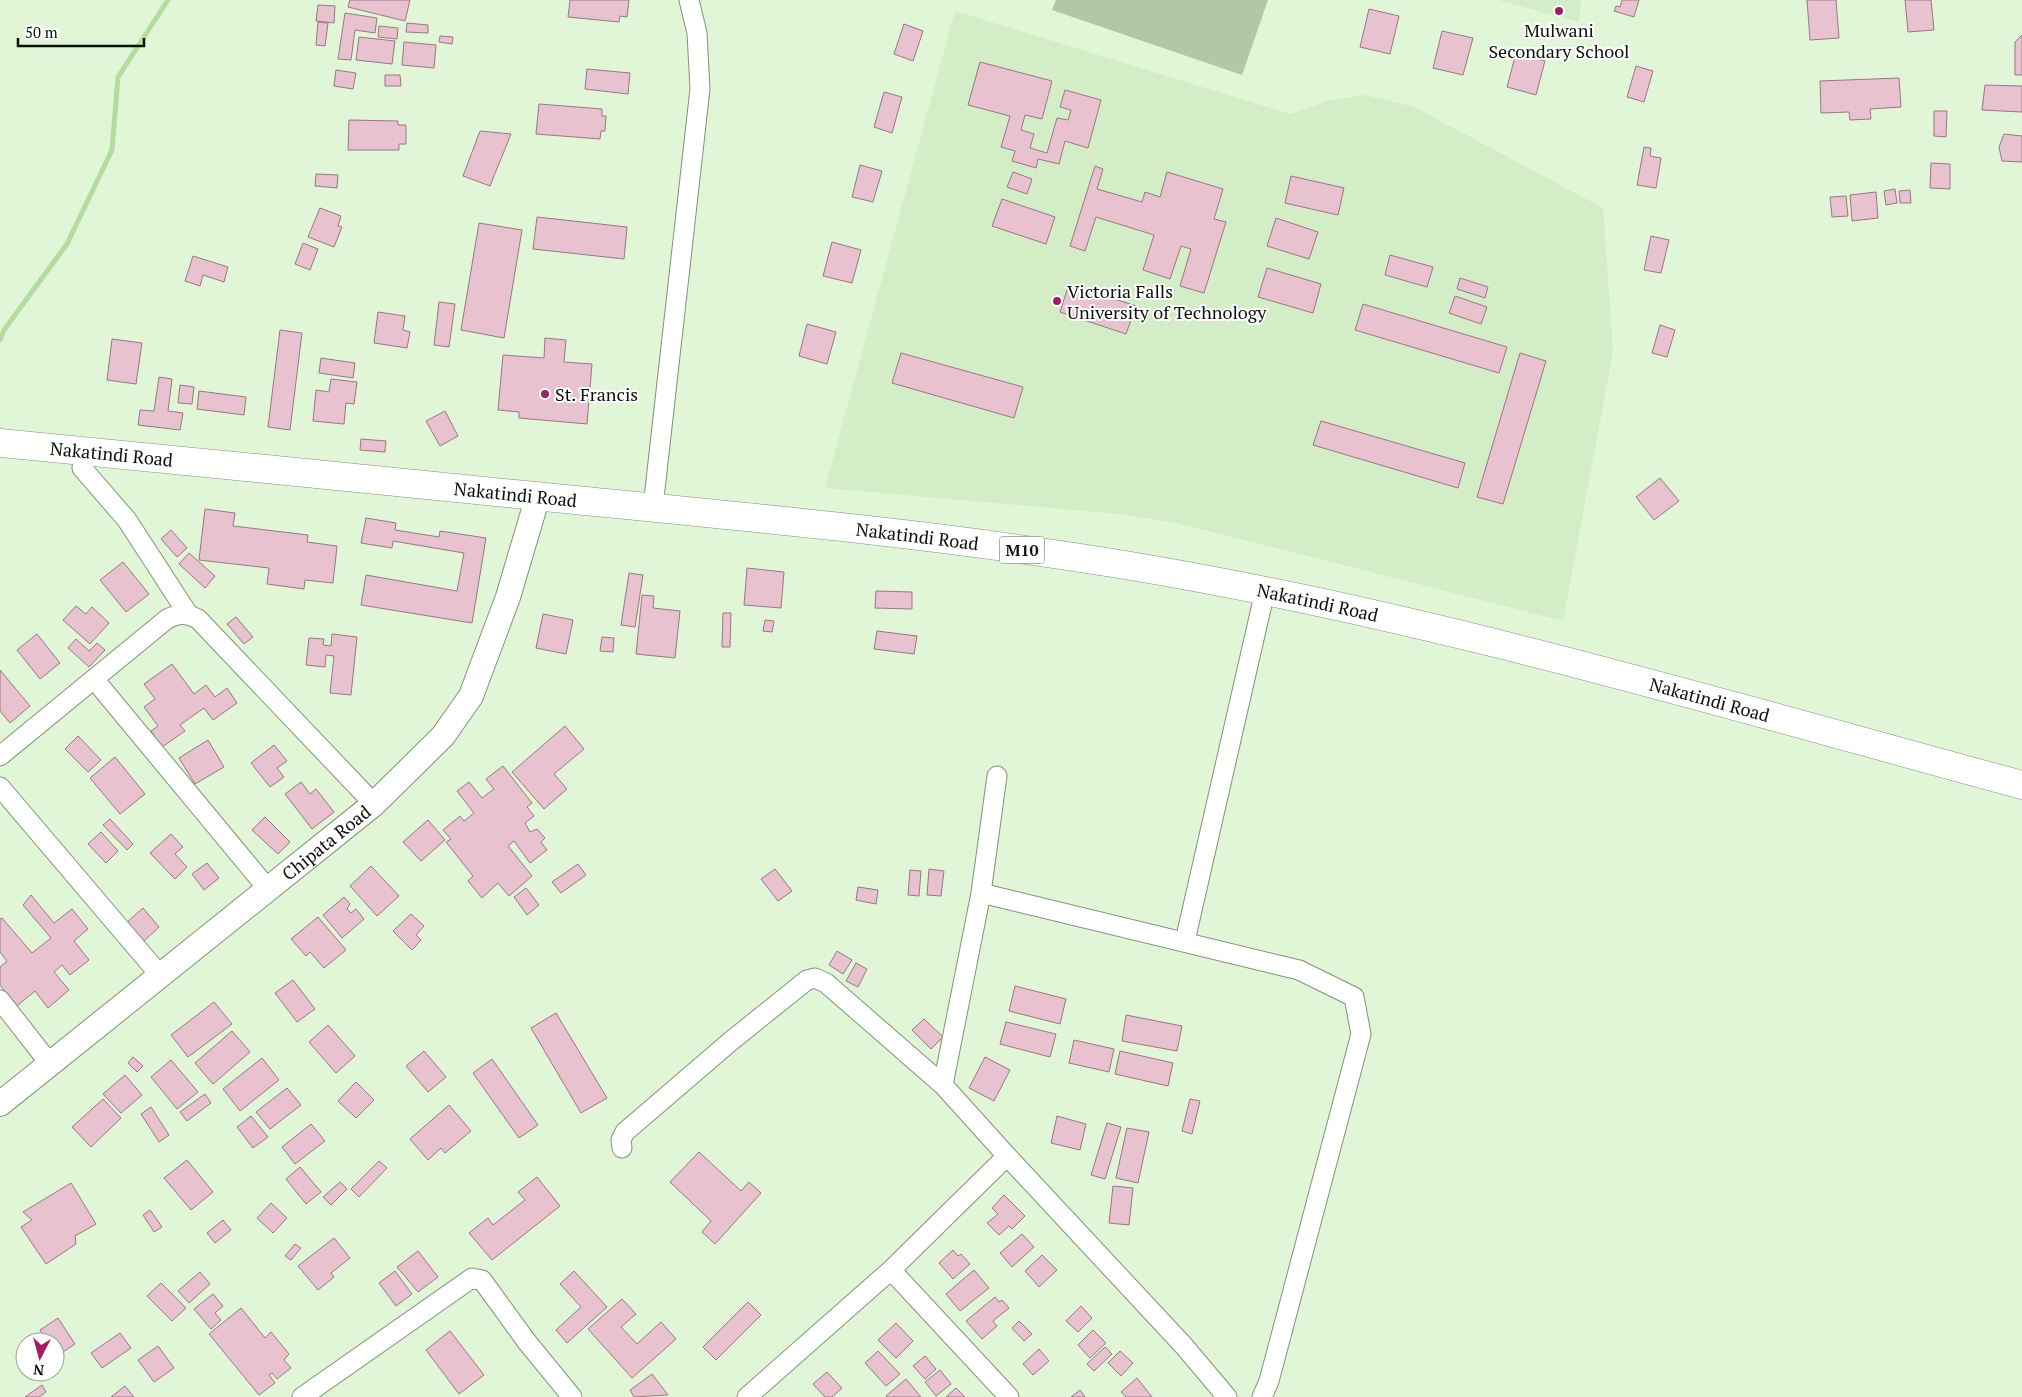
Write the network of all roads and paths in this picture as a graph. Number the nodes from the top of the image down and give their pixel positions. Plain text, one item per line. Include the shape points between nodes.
1 (689, 0) edge
2 (0, 443) edge
3 (84, 451) junction
4 (538, 496) junction
5 (654, 507) junction
6 (1265, 591) junction
7 (188, 614) junction
8 (94, 679) junction
9 (0, 756) edge
10 (997, 776) dead end
11 (2022, 785) edge
12 (0, 787) edge
13 (374, 804) junction
14 (268, 889) junction
15 (981, 892) junction
16 (1185, 942) junction
17 (159, 974) junction
18 (0, 1000) edge
19 (50, 1064) junction
20 (943, 1084) junction
21 (0, 1104) edge
22 (622, 1148) dead end
23 (1007, 1156) junction
24 (891, 1270) junction
25 (1002, 1395) edge
26 (302, 1397) edge
27 (572, 1397) edge
28 (747, 1397) edge
29 (1227, 1397) edge
30 (1262, 1397) edge

1 - 5 street via 697,33 700,89
2 - 3 highway, Nakatindi Road / M10
3 - 4 highway, Nakatindi Road / M10
3 - 7 street via 82,468 127,520
4 - 5 highway, Nakatindi Road / M10
4 - 13 street, Chipata Road via 508,597 471,696 443,736
5 - 6 highway, Nakatindi Road / M10 via 1090,559
6 - 11 highway, Nakatindi Road / M10 via 1620,676
6 - 16 street
7 - 8 street via 166,619
7 - 13 street via 198,619
8 - 9 street
8 - 14 street
10 - 15 street
12 - 17 street
13 - 14 street, Chipata Road
14 - 17 street, Chipata Road
15 - 16 street
15 - 20 street
16 - 30 street via 1299,970 1354,997 1361,1034 1269,1381
17 - 19 street, Chipata Road
18 - 19 street
19 - 21 street, Chipata Road
20 - 22 street via 815,978 807,980 731,1041 625,1132
20 - 23 street
23 - 24 street
23 - 29 street via 1184,1346
24 - 25 street
24 - 28 street
26 - 27 street via 472,1278 482,1280

